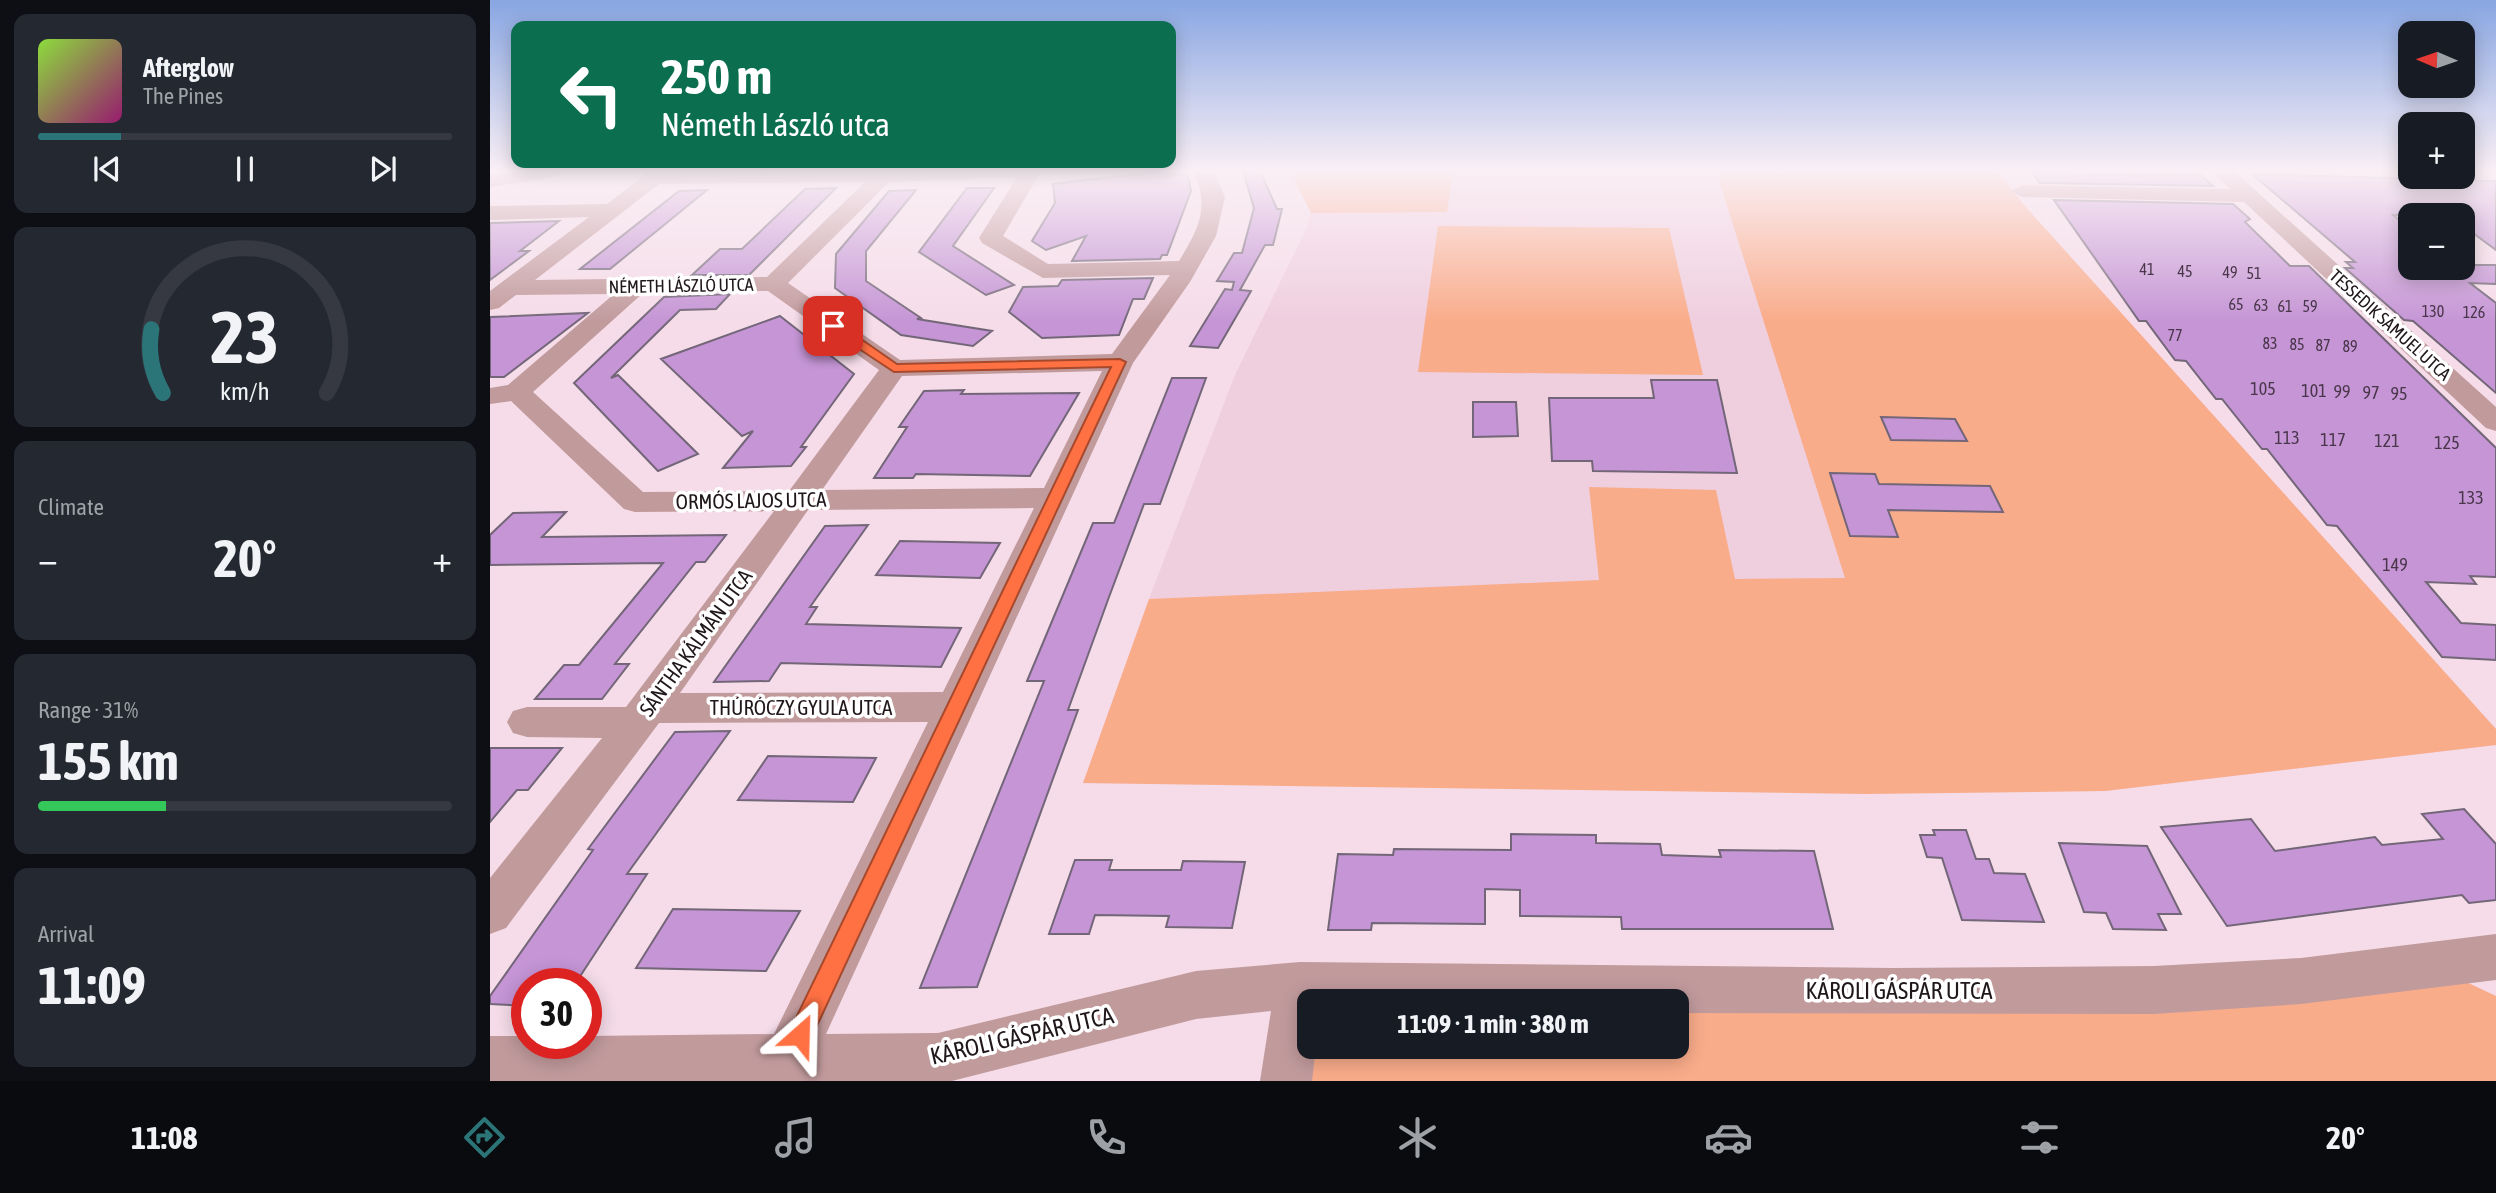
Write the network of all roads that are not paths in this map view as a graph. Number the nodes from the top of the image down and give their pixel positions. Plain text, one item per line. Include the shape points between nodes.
1 (597, 221) edge
2 (837, 221) edge
3 (1000, 221) edge
4 (1208, 221) edge
5 (2276, 221) edge
6 (1186, 268) junction
7 (773, 284) junction
8 (637, 286) junction
9 (500, 296) edge
10 (1120, 362) junction
11 (894, 368) junction
12 (504, 394) edge
13 (2496, 422) edge
14 (1055, 498) junction
15 (800, 501) junction
16 (954, 707) junction
17 (642, 716) junction
18 (527, 722) dead end
19 (490, 913) edge
20 (2496, 957) edge
21 (1300, 985) junction
22 (788, 1060) junction
23 (490, 1062) edge
24 (1286, 1081) edge

1 - 9 street
2 - 7 street
3 - 6 street via 990,239 1043,271
4 - 6 street
5 - 13 street, TESSEDIK SÁMUEL UTCA
6 - 10 street
7 - 8 street, NÉMETH LÁSZLÓ UTCA
7 - 11 street, NÉMETH LÁSZLÓ UTCA
8 - 9 street, NÉMETH LÁSZLÓ UTCA
8 - 12 street
10 - 11 street
10 - 14 street
11 - 15 street, SÁNTHA KÁLMÁN UTCA
12 - 15 street, ORMÓS LAJOS UTCA via 635,502
14 - 15 street, ORMÓS LAJOS UTCA
14 - 16 street
15 - 17 street, SÁNTHA KÁLMÁN UTCA
16 - 17 street, THÚRÓCZY GYULA UTCA
16 - 22 street
17 - 18 street, THÚRÓCZY GYULA UTCA
17 - 19 street, SÁNTHA KÁLMÁN UTCA
20 - 21 street, KÁROLI GÁSPÁR UTCA via 2301,981 2154,990 1893,992
21 - 22 street, KÁROLI GÁSPÁR UTCA via 1196,995 938,1059
21 - 24 street
22 - 23 street, KÁROLI GÁSPÁR UTCA

